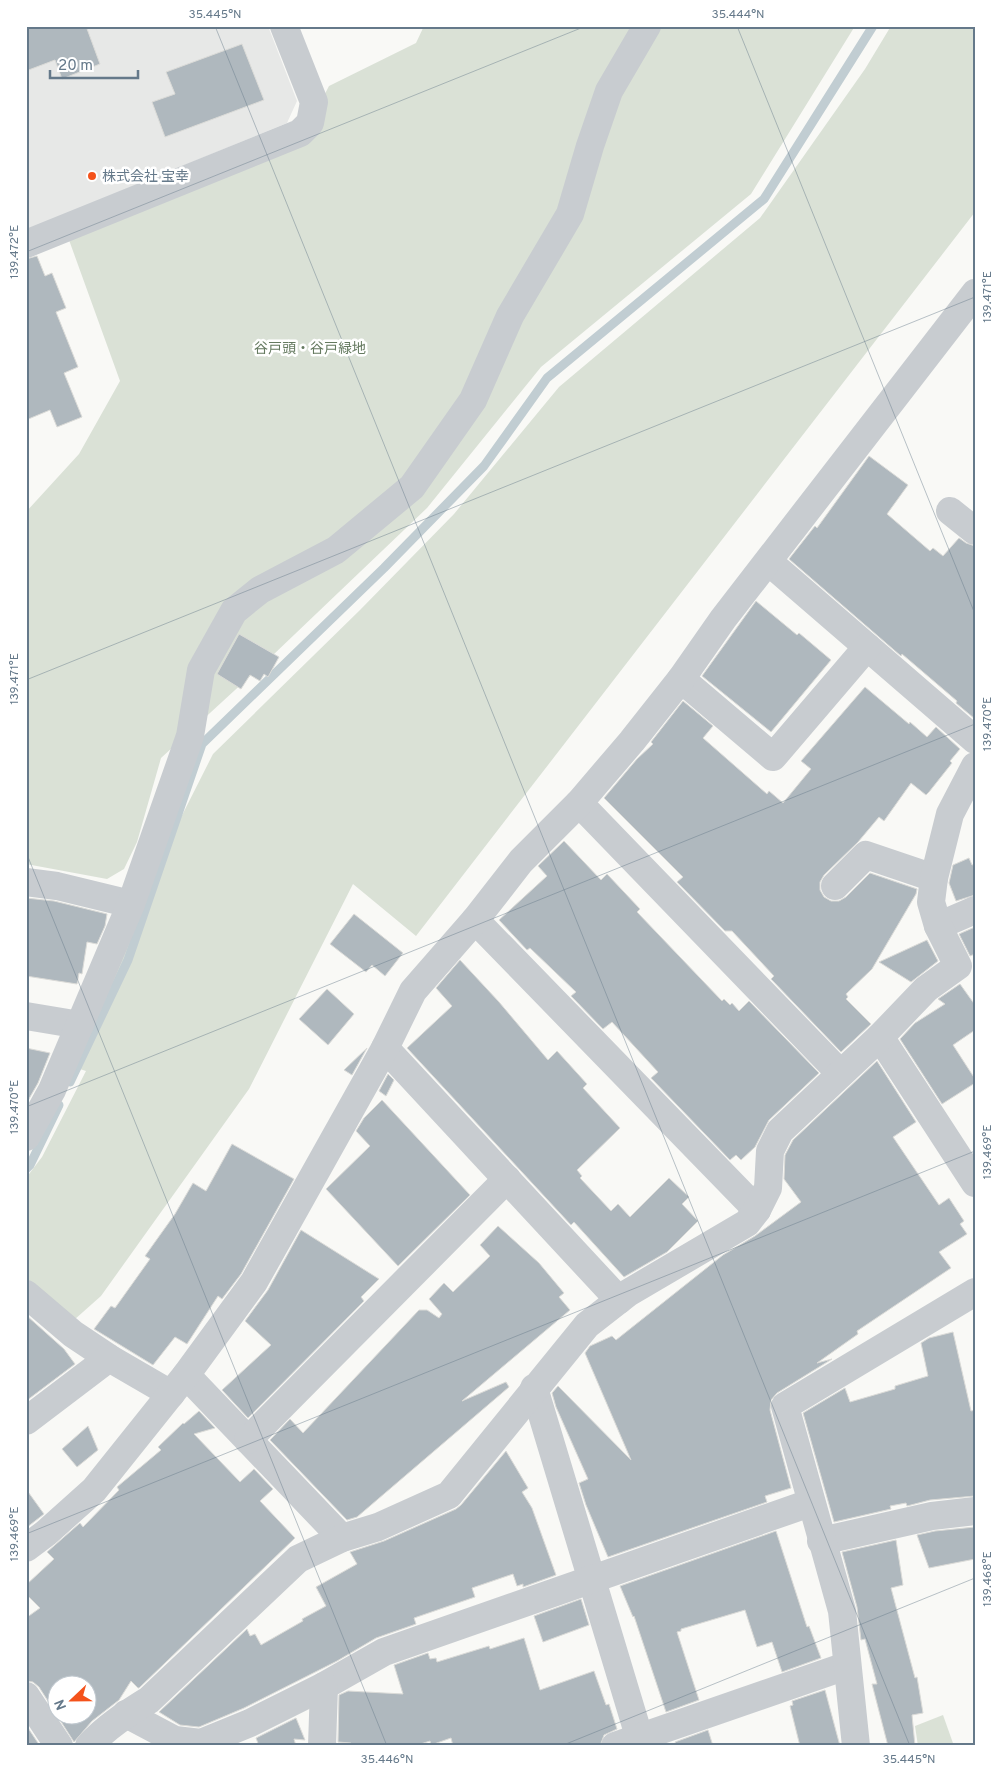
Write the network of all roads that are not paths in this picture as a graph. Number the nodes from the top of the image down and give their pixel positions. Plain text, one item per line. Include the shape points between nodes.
1 (284, 26) edge
2 (647, 26) edge
3 (26, 244) edge
4 (975, 293) edge
5 (950, 512) dead end
6 (975, 531) edge
7 (769, 562) junction
8 (867, 647) junction
9 (681, 679) junction
10 (975, 740) edge
11 (975, 766) edge
12 (579, 803) junction
13 (934, 878) junction
14 (26, 882) edge
15 (835, 886) dead end
16 (131, 904) junction
17 (975, 910) edge
18 (474, 920) junction
19 (938, 926) junction
20 (966, 967) edge
21 (26, 1016) edge
22 (80, 1025) junction
23 (880, 1037) junction
24 (385, 1048) junction
25 (840, 1073) junction
26 (26, 1136) edge
27 (507, 1179) junction
28 (975, 1183) edge
29 (757, 1210) junction
30 (975, 1292) edge
31 (26, 1294) edge
32 (619, 1300) junction
33 (109, 1358) junction
34 (179, 1385) junction
35 (534, 1388) junction
36 (26, 1421) edge
37 (248, 1440) junction
38 (810, 1503) junction
39 (975, 1511) edge
40 (342, 1538) junction
41 (821, 1541) junction
42 (26, 1548) edge
43 (592, 1579) junction
44 (846, 1666) junction
45 (324, 1686) junction
46 (26, 1696) edge
47 (126, 1714) junction
48 (632, 1743) edge
49 (59, 1746) edge
50 (89, 1746) edge
51 (322, 1746) edge
52 (856, 1746) edge

1 - 3 street via 314,102 310,122 300,133
2 - 16 street via 609,91 570,214 510,316 473,400 429,463 412,486 336,550 260,590 234,611 201,670 190,736
4 - 7 street
5 - 6 street
7 - 8 street
7 - 9 street
8 - 9 street via 773,758
8 - 10 street
9 - 12 street
11 - 13 street via 950,814
12 - 18 street via 521,861
12 - 25 street
13 - 15 street via 866,855
13 - 19 street via 931,902
14 - 16 street
16 - 22 street
17 - 19 street
18 - 24 street via 413,990
18 - 29 street
19 - 20 street
20 - 23 street via 926,989
21 - 22 street
22 - 26 street via 52,1090
23 - 25 street
23 - 28 street
24 - 27 street
24 - 34 street via 254,1282
25 - 29 street via 780,1131 770,1152 768,1188
27 - 32 street
27 - 37 street
29 - 32 street via 748,1223
30 - 38 street via 785,1406
31 - 33 street via 73,1334
32 - 35 street via 587,1325
33 - 34 street
33 - 36 street
34 - 37 street
34 - 42 street via 94,1490
35 - 40 street via 448,1495 378,1527
35 - 43 street
37 - 40 street
38 - 41 street
38 - 43 street
39 - 41 street via 932,1516
40 - 47 street via 298,1559 149,1700
41 - 44 street via 842,1611
43 - 45 street via 384,1652
43 - 48 street
44 - 48 street
44 - 52 street
45 - 47 street via 201,1743 175,1740
45 - 51 street
46 - 49 street
47 - 50 street

